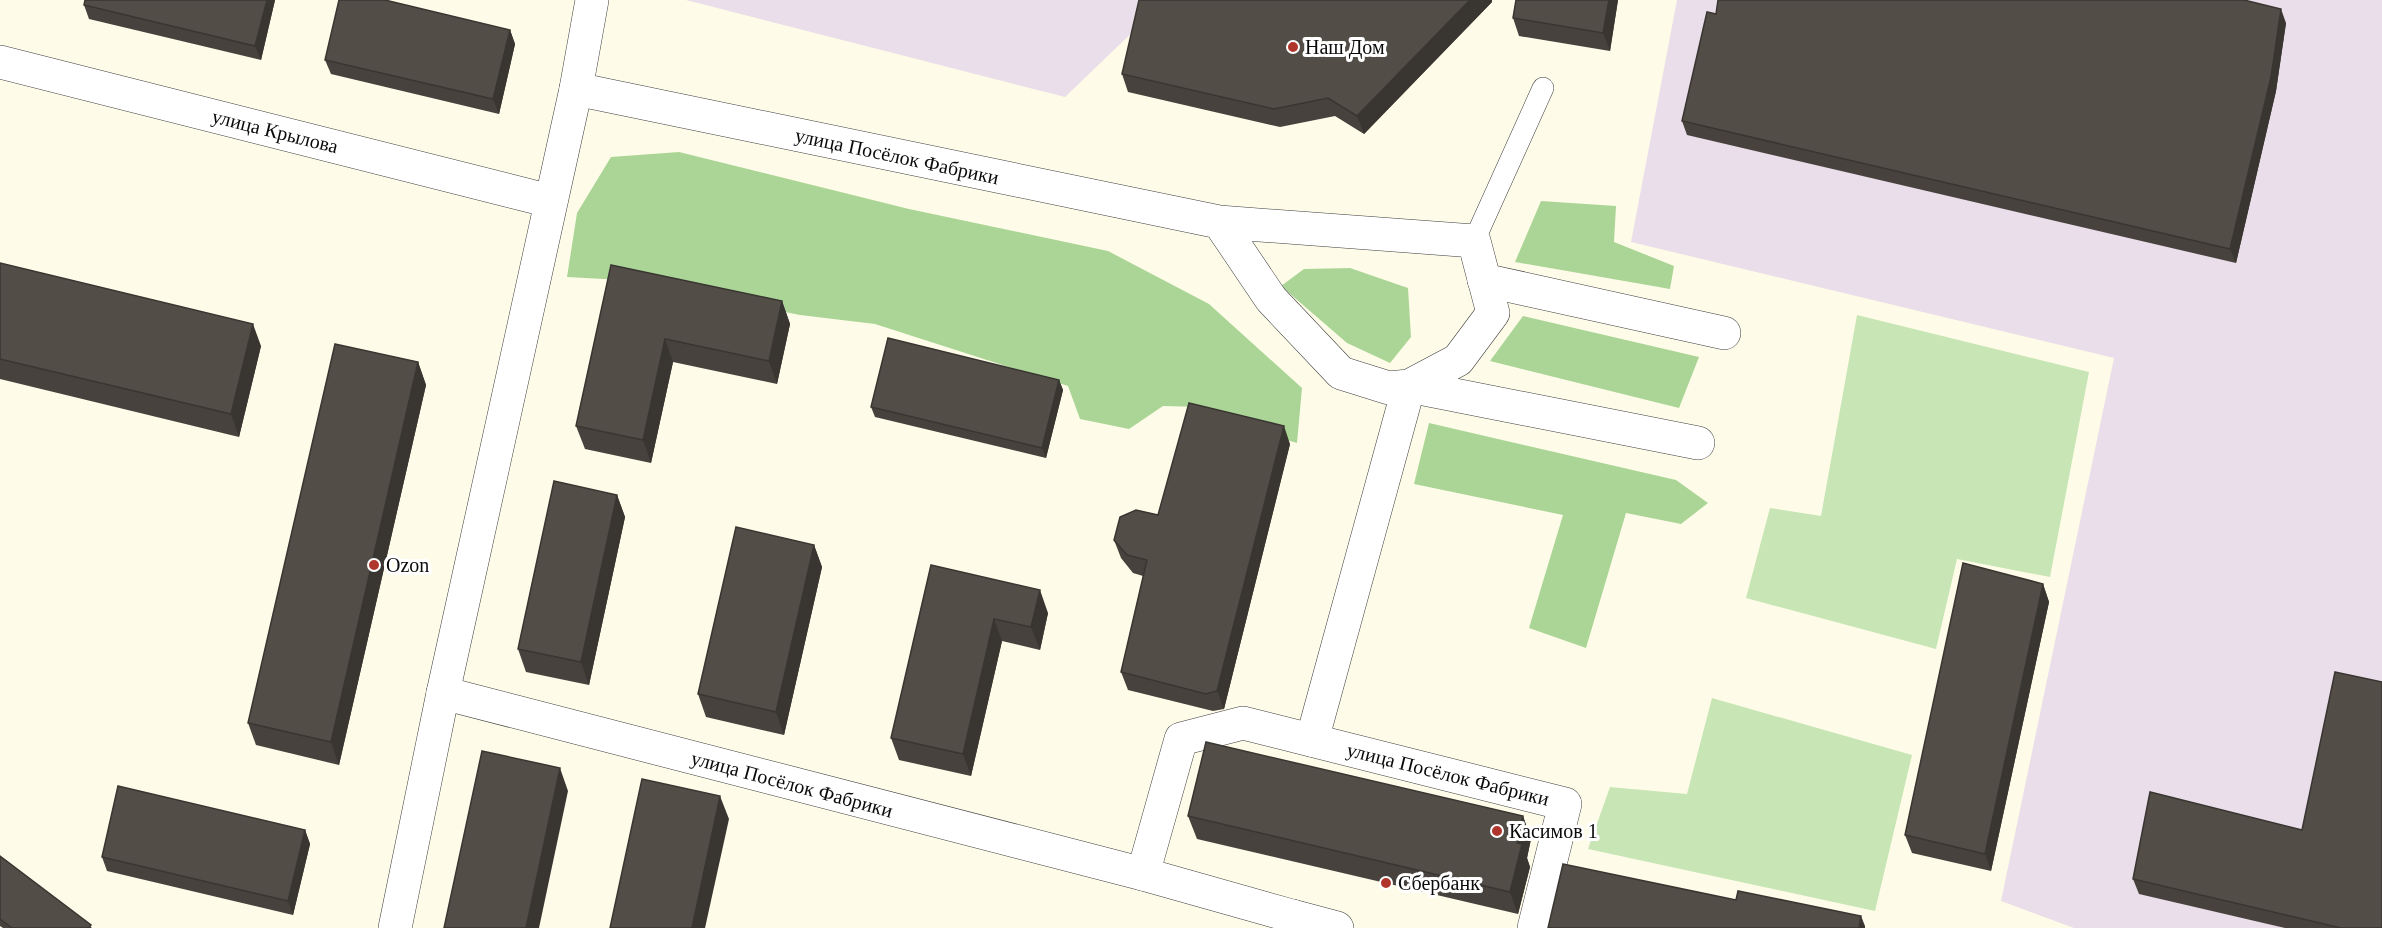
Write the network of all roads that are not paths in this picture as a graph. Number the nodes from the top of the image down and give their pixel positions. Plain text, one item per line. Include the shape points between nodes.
1 (592, 0) edge
2 (0, 62) edge
3 (1543, 88) dead end
4 (576, 89) junction
5 (550, 201) junction
6 (1219, 222) junction
7 (1474, 241) junction
8 (1484, 280) junction
9 (1724, 333) dead end
10 (1409, 386) junction
11 (1698, 443) dead end
12 (442, 693) junction
13 (1312, 740) junction
14 (1143, 874) junction
15 (1291, 922) edge
16 (394, 928) edge
17 (1336, 928) edge
18 (1534, 928) edge

1 - 4 street
2 - 5 street, улица Крылова
3 - 7 lane
4 - 5 street
4 - 6 street, улица Посёлок Фабрики
5 - 12 street
6 - 7 street, улица Посёлок Фабрики
6 - 10 street via 1271,299 1341,373 1389,388
7 - 8 street
8 - 9 street
8 - 10 street via 1493,313 1458,360
10 - 11 street
10 - 13 street
12 - 14 street, улица Посёлок Фабрики
12 - 16 street
13 - 14 street, улица Посёлок Фабрики via 1244,723 1181,739
13 - 18 street, улица Посёлок Фабрики via 1565,804
14 - 15 street, улица Посёлок Фабрики
15 - 17 street, улица Посёлок Фабрики

